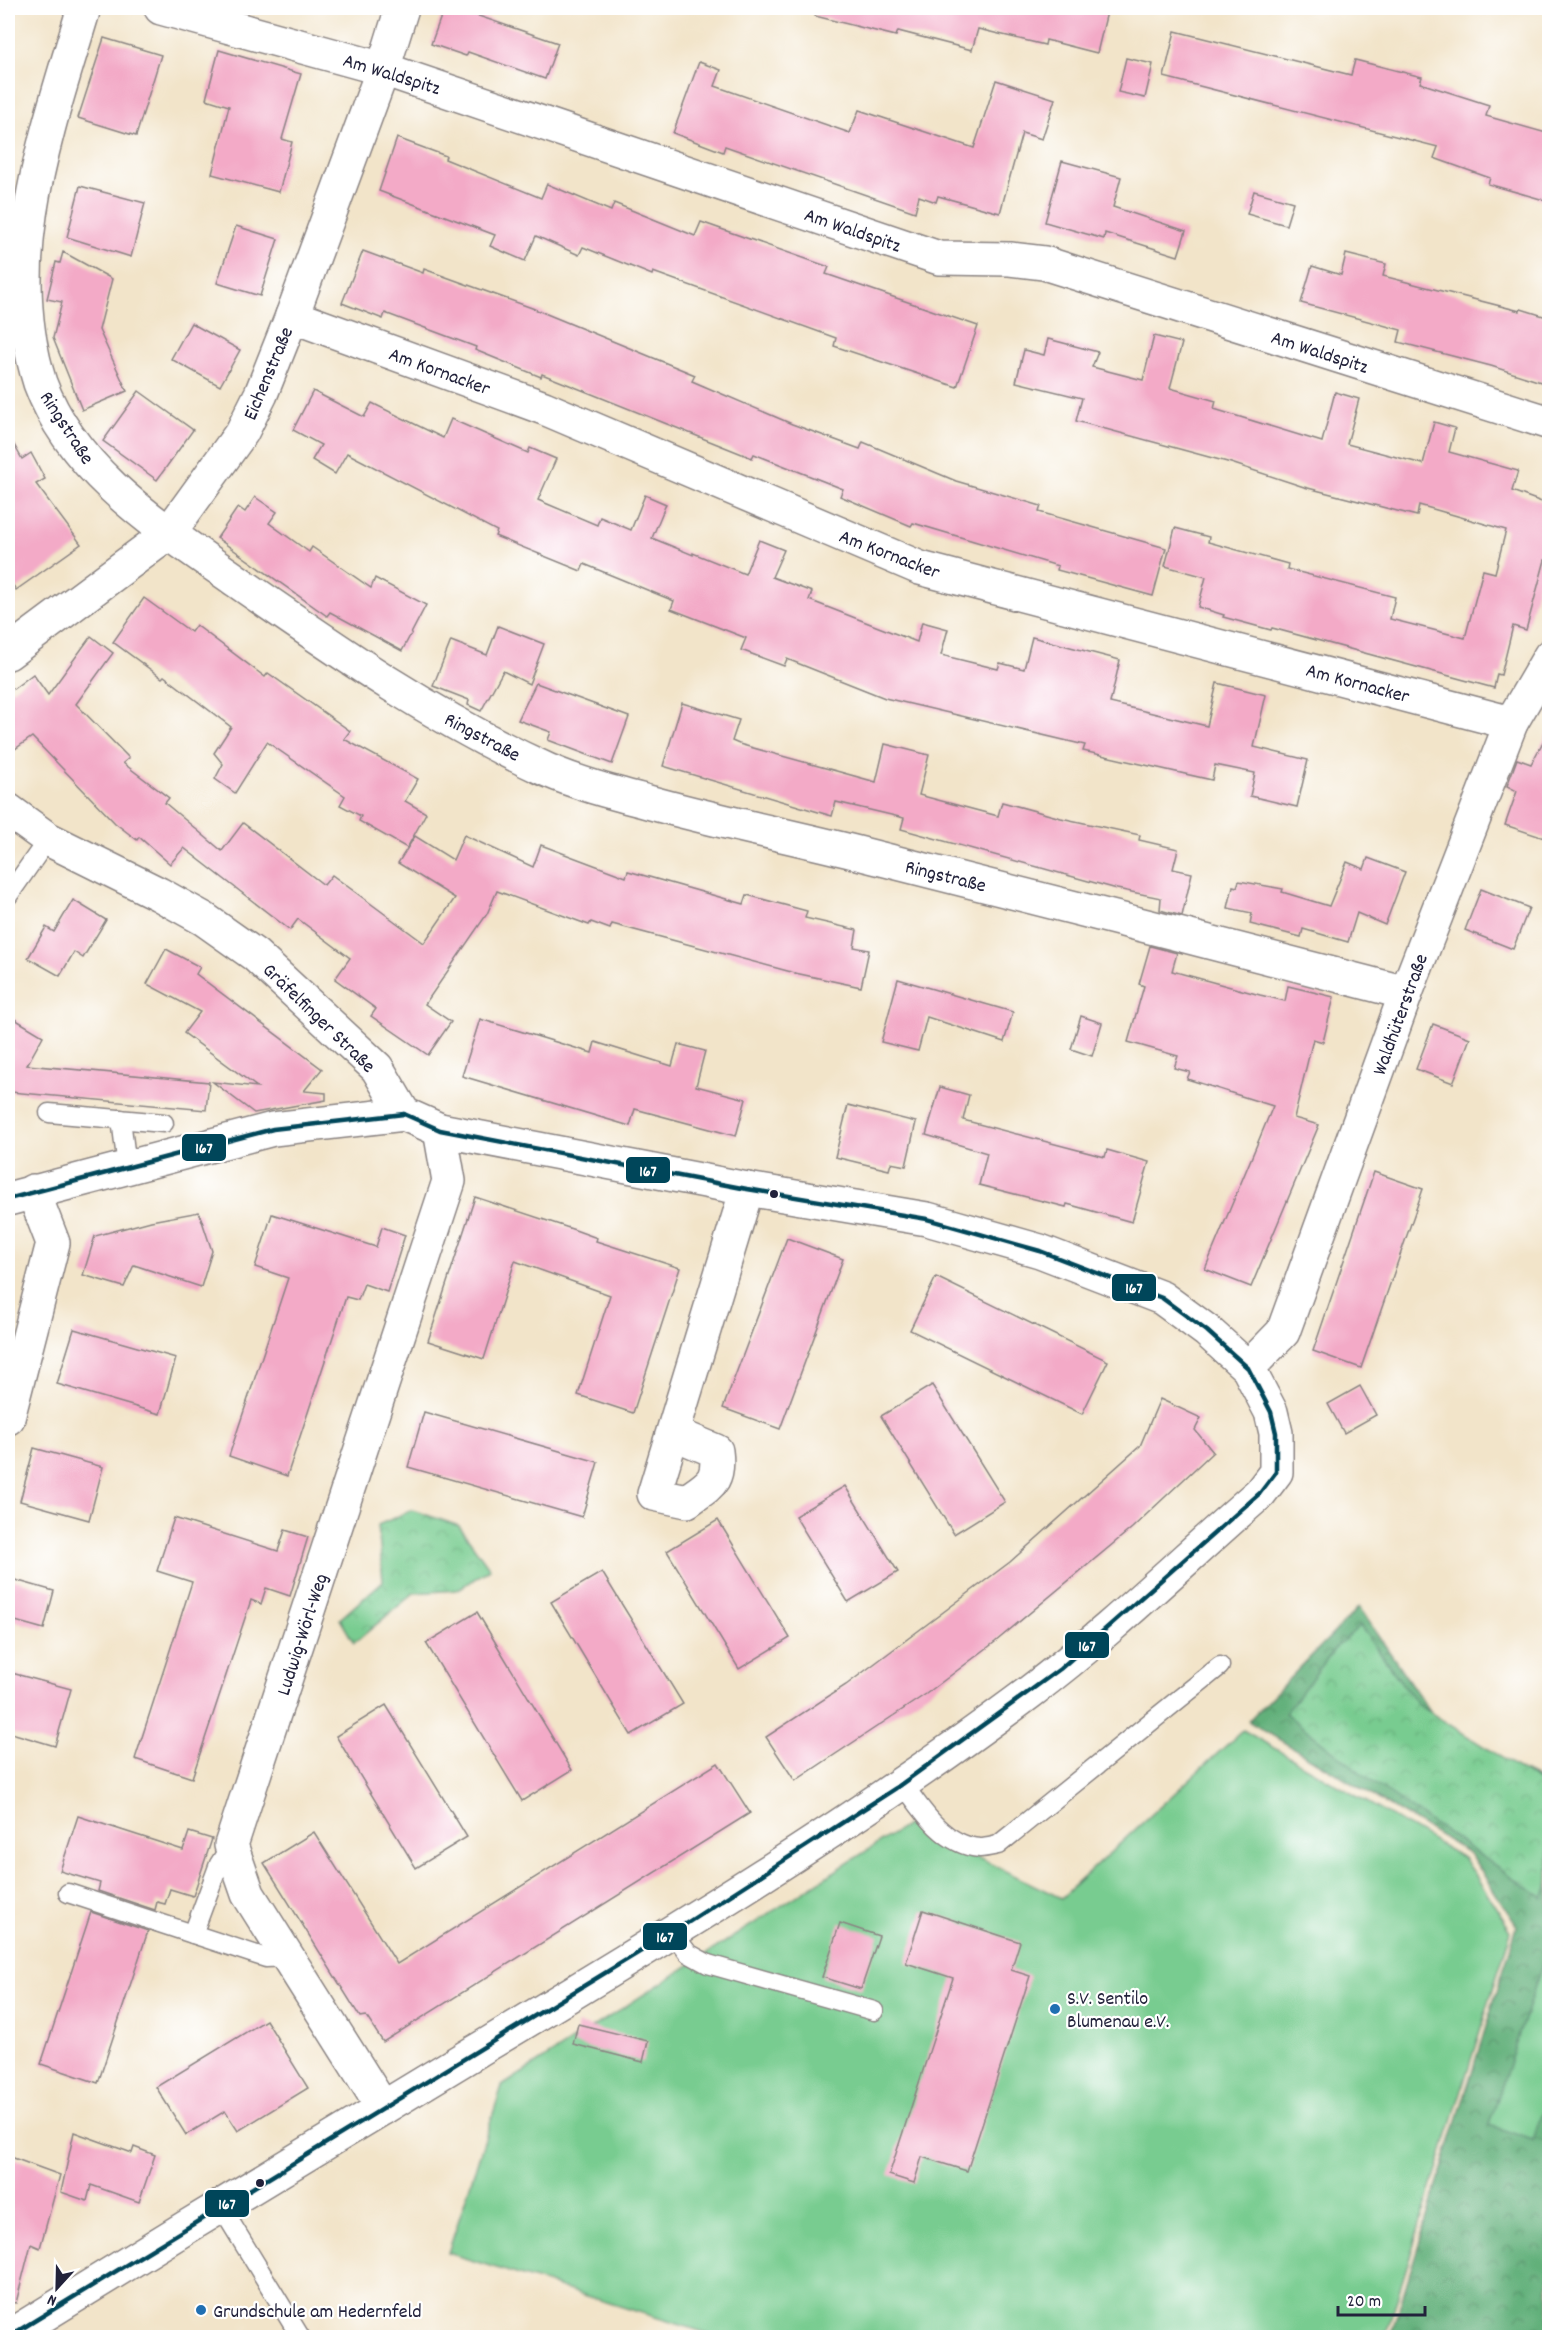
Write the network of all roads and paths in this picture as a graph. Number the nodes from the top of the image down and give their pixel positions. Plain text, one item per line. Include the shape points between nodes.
1 (84, 8) edge
2 (161, 8) edge
3 (402, 8) edge
4 (383, 69) junction
5 (292, 316) junction
6 (1550, 423) edge
7 (169, 533) junction
8 (8, 652) edge
9 (1550, 656) edge
10 (1511, 723) junction
11 (8, 810) edge
12 (48, 839) junction
13 (8, 896) edge
14 (1406, 993) junction
15 (49, 1113) dead end
16 (404, 1114) junction
17 (121, 1119) junction
18 (164, 1123) dead end
19 (440, 1130) junction
20 (127, 1167) junction
21 (747, 1189) junction
22 (20, 1195) edge
23 (1248, 1368) junction
24 (8, 1418) edge
25 (673, 1433) dead end
26 (1220, 1666) dead end
27 (902, 1782) junction
28 (231, 1845) junction
29 (68, 1893) dead end
30 (672, 1932) junction
31 (193, 1934) junction
32 (287, 1957) junction
33 (874, 2011) dead end
34 (382, 2108) junction
35 (220, 2205) junction
36 (8, 2337) edge
37 (301, 2337) edge

1 - 7 street, Ringstraße via 30,193 22,236 25,316 40,384 80,452 107,483
2 - 4 street, Am Waldspitz
3 - 4 street, Eichenstraße
4 - 5 street, Eichenstraße
4 - 6 street, Am Waldspitz via 939,258 1044,263
5 - 7 street, Eichenstraße via 242,432
5 - 10 street, Am Kornacker via 544,408 920,568
7 - 8 street, Eichenstraße
7 - 14 street, Ringstraße via 375,675 464,728 587,786
9 - 10 street, Waldhüterstraße
10 - 14 street, Waldhüterstraße
11 - 12 street, Gräfelfinger Straße
12 - 13 lane
12 - 16 street, Gräfelfinger Straße via 204,919 255,955 377,1068
14 - 23 street, Waldhüterstraße via 1283,1332
15 - 17 lane
16 - 19 street
16 - 20 street via 273,1129
17 - 18 lane
17 - 20 lane
19 - 21 street
19 - 28 street, Ludwig-Wörl-Weg via 448,1181
20 - 22 street
21 - 23 street via 927,1219 1040,1251 1162,1298
21 - 25 street
22 - 24 street via 53,1243
23 - 27 street via 1271,1412 1276,1433 1276,1472 1260,1493 1087,1646
26 - 27 lane via 999,1845 979,1848 958,1840 930,1821
27 - 30 street
28 - 31 lane via 219,1864
28 - 32 street via 248,1894
29 - 31 lane
30 - 33 lane via 688,1953 708,1964
30 - 34 street
31 - 32 lane via 266,1958
32 - 34 street
34 - 35 street
35 - 36 street
35 - 37 lane

